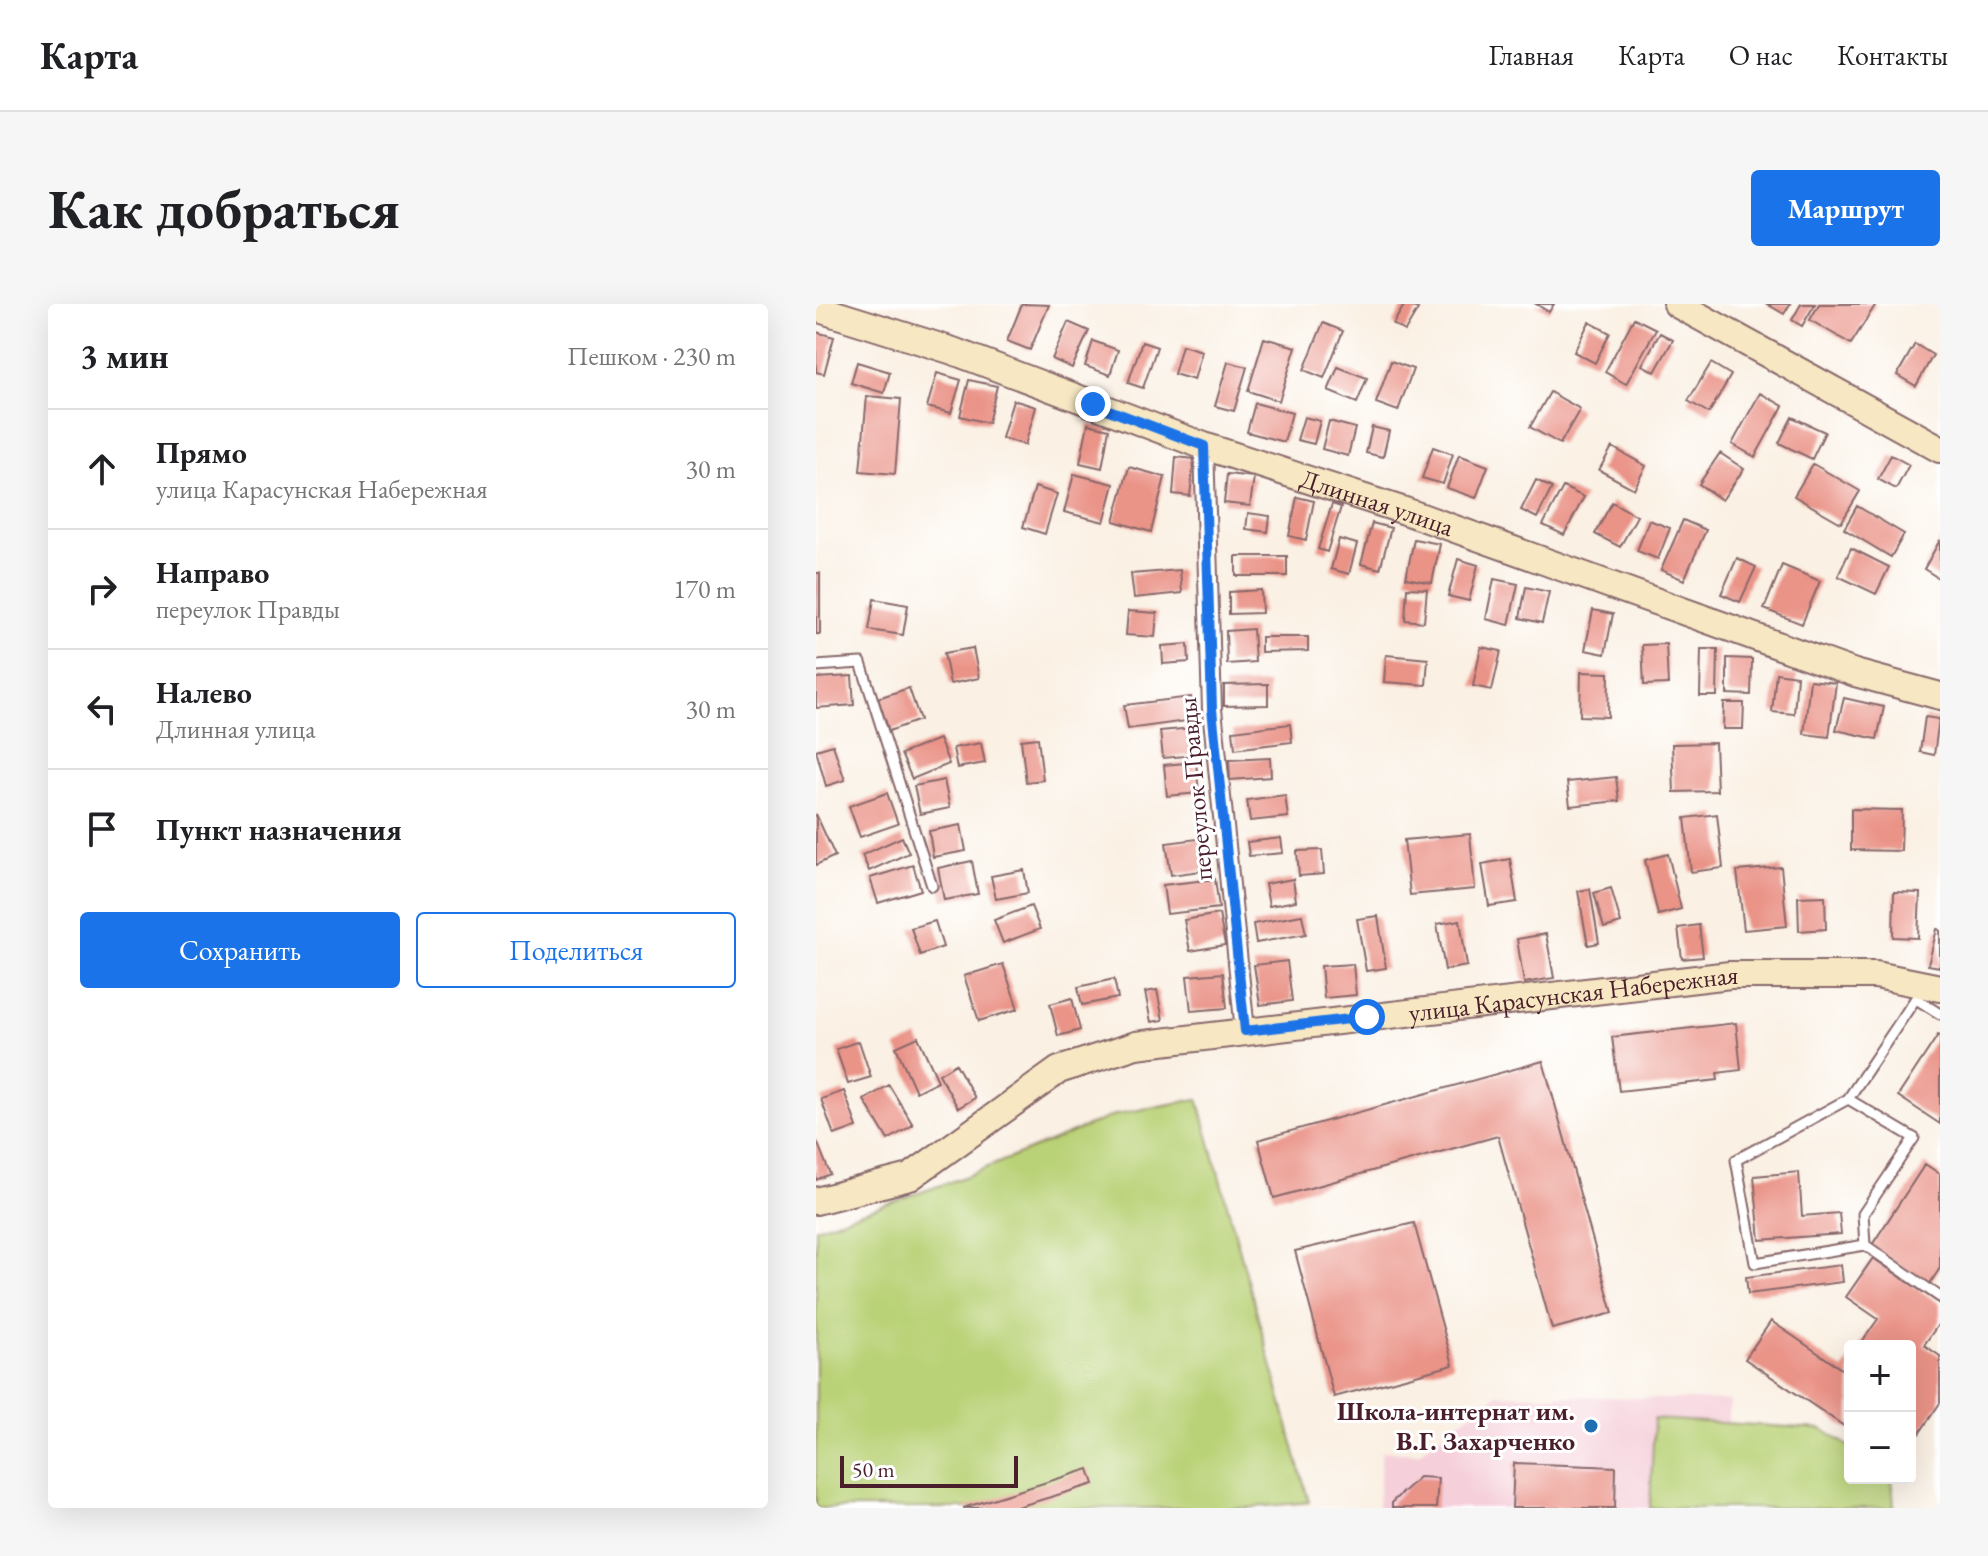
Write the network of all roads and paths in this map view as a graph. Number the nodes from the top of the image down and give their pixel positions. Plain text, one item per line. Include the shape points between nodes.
1 (1677, 304) edge
2 (816, 308) edge
3 (1714, 313) edge
4 (1204, 446) junction
5 (1940, 449) edge
6 (816, 666) edge
7 (1940, 696) edge
8 (932, 886) dead end
9 (1927, 990) edge
10 (1940, 1014) edge
11 (1245, 1031) junction
12 (1848, 1099) junction
13 (816, 1201) edge
14 (1865, 1245) junction
15 (1940, 1297) edge

1 - 3 street
2 - 4 street, Длинная улица via 953,351
3 - 5 street
4 - 7 street, Длинная улица via 1435,521 1855,673
4 - 11 street, переулок Правды via 1212,709
6 - 8 lane via 861,663
9 - 10 lane
9 - 11 street, улица Карасунская Набережная via 1876,975 1730,975
9 - 12 lane
11 - 13 street, улица Карасунская Набережная via 1136,1045 1059,1070 910,1177
12 - 14 lane via 1914,1138 1863,1214
12 - 14 lane via 1736,1160 1755,1263
14 - 15 lane

